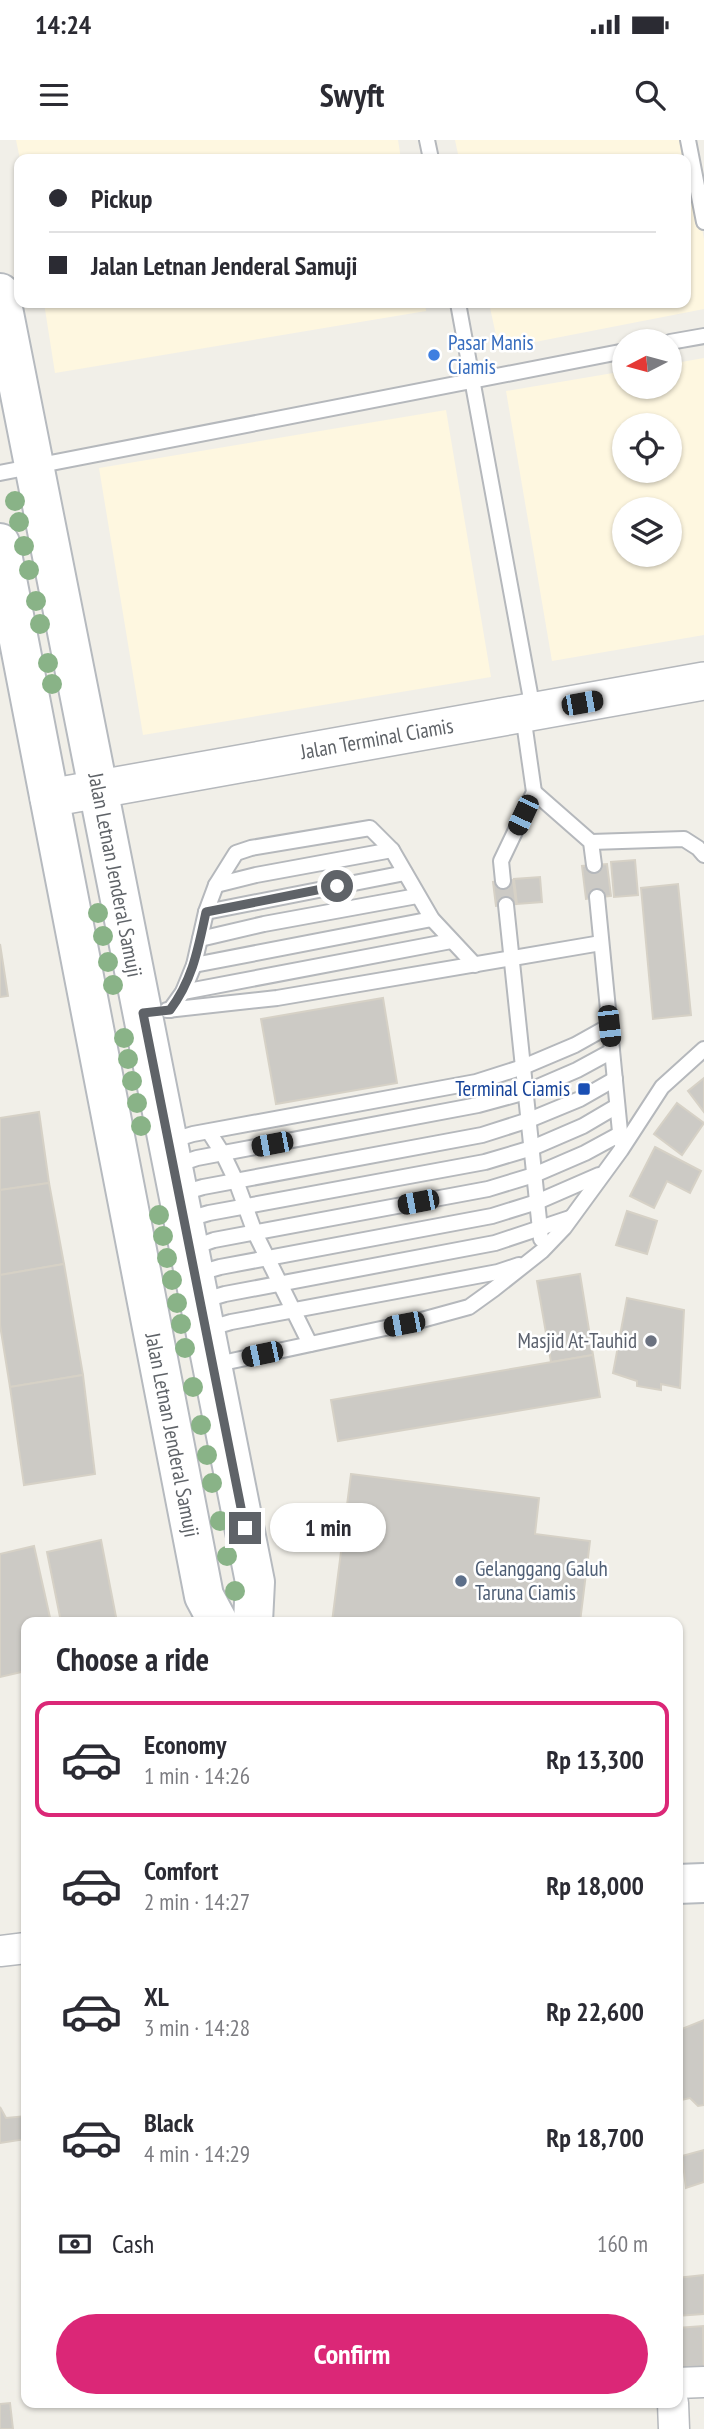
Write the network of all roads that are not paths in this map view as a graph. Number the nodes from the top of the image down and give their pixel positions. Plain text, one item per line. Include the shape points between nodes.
1 (691, 155) edge
2 (704, 222) edge
3 (0, 293) edge
4 (459, 308) edge
5 (704, 336) edge
6 (682, 340) edge
7 (612, 353) edge
8 (473, 380) junction
9 (17, 470) edge
10 (0, 543) edge
11 (704, 681) edge
12 (528, 713) junction
13 (99, 789) junction
14 (534, 792) junction
15 (50, 798) junction
16 (592, 842) junction
17 (392, 850) junction
18 (704, 855) edge
19 (594, 865) dead end
20 (405, 873) junction
21 (503, 881) dead end
22 (216, 885) junction
23 (418, 896) junction
24 (597, 897) dead end
25 (506, 905) dead end
26 (206, 912) junction
27 (432, 919) junction
28 (200, 939) junction
29 (452, 941) junction
30 (601, 943) junction
31 (512, 958) junction
32 (194, 965) junction
33 (475, 965) junction
34 (183, 992) junction
35 (156, 1012) junction
36 (92, 1022) junction
37 (609, 1026) junction
38 (704, 1049) edge
39 (612, 1051) junction
40 (523, 1067) junction
41 (615, 1079) junction
42 (526, 1092) junction
43 (617, 1106) junction
44 (529, 1120) junction
45 (209, 1132) junction
46 (620, 1134) junction
47 (531, 1147) junction
48 (621, 1150) junction
49 (223, 1154) junction
50 (606, 1171) junction
51 (534, 1175) junction
52 (122, 1178) junction
53 (236, 1181) junction
54 (537, 1202) junction
55 (245, 1207) junction
56 (571, 1217) junction
57 (540, 1230) junction
58 (255, 1233) junction
59 (189, 1249) junction
60 (542, 1251) junction
61 (266, 1258) junction
62 (528, 1262) junction
63 (281, 1284) junction
64 (294, 1310) junction
65 (310, 1344) junction
66 (215, 1617) edge
67 (253, 1617) edge
68 (704, 1883) edge
69 (683, 1884) edge
70 (21, 1949) edge
71 (0, 1951) edge
72 (704, 2382) edge
73 (683, 2383) edge
74 (673, 2408) edge
75 (674, 2429) edge

1 - 2 lane
3 - 9 main road, Jalan Letnan Jenderal Samuji
4 - 8 lane
5 - 6 lane
7 - 8 lane
8 - 9 lane
8 - 12 lane
9 - 13 main road, Jalan Letnan Jenderal Samuji
10 - 15 main road, Jalan Letnan Jenderal Samuji
11 - 12 street, Jalan Terminal Ciamis
12 - 13 street, Jalan Terminal Ciamis
12 - 14 lane
13 - 15 street, Jalan Terminal Ciamis
13 - 35 main road, Jalan Letnan Jenderal Samuji
14 - 16 lane
14 - 21 lane via 501,861
15 - 36 main road, Jalan Letnan Jenderal Samuji
16 - 18 lane via 684,839
16 - 19 lane
17 - 20 lane
17 - 22 lane
17 - 22 lane via 370,828 251,848 236,853
20 - 23 lane
20 - 26 lane
22 - 26 lane
23 - 27 lane
23 - 28 lane
24 - 30 lane
25 - 31 lane
26 - 28 lane
27 - 29 lane
27 - 32 lane
28 - 32 lane
29 - 33 lane
29 - 34 lane
30 - 31 lane
30 - 37 lane
31 - 33 lane
31 - 40 lane
32 - 34 lane
33 - 35 lane via 277,998
34 - 35 lane
35 - 36 main road
35 - 59 main road, Jalan Letnan Jenderal Samuji
36 - 52 main road, Jalan Letnan Jenderal Samuji
37 - 39 lane
37 - 40 lane
38 - 48 lane via 662,1087
39 - 41 lane
39 - 42 lane
40 - 42 lane
40 - 45 lane via 476,1082
41 - 43 lane
41 - 44 lane
42 - 44 lane
42 - 49 lane
43 - 46 lane
43 - 47 lane
44 - 47 lane
44 - 53 lane via 482,1135
45 - 49 lane
45 - 59 lane
46 - 48 lane
46 - 51 lane
47 - 51 lane
47 - 55 lane via 485,1162
48 - 50 lane
49 - 53 lane
49 - 59 lane via 197,1158
50 - 54 lane
50 - 56 lane
51 - 54 lane
51 - 58 lane via 488,1189
52 - 59 main road
52 - 66 main road, Jalan Letnan Jenderal Samuji via 204,1596
53 - 55 lane
53 - 59 lane
54 - 57 lane
54 - 61 lane via 492,1216
55 - 58 lane
55 - 59 lane
56 - 57 lane
56 - 60 lane
57 - 60 lane
57 - 63 lane via 495,1243
58 - 59 lane
58 - 61 lane
59 - 61 lane via 220,1267
59 - 63 lane
59 - 64 lane via 231,1322
59 - 65 lane
59 - 67 main road, Jalan Letnan Jenderal Samuji via 256,1582
60 - 62 lane
61 - 63 lane
62 - 64 lane via 498,1272
62 - 65 lane via 468,1307
63 - 64 lane
64 - 65 lane
68 - 69 main road
70 - 71 street
72 - 73 street
74 - 75 street

